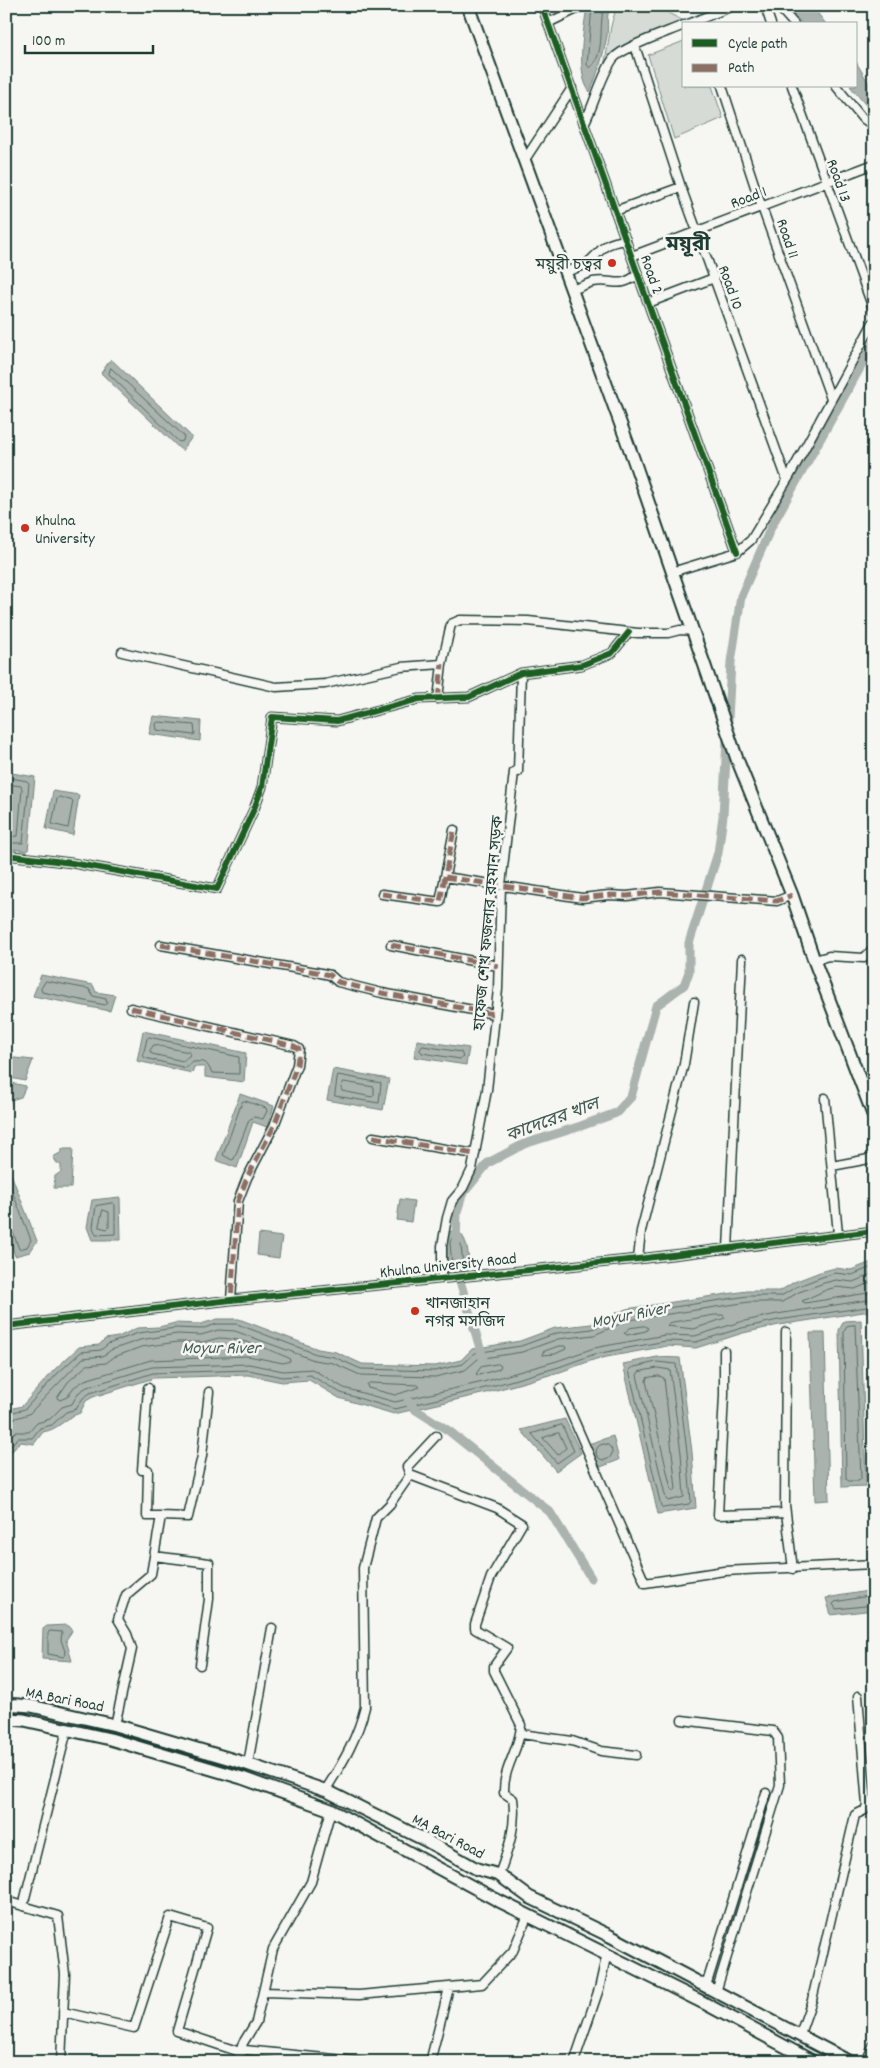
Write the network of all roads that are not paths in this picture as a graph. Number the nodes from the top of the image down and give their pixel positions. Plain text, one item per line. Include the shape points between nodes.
1 (468, 6) edge
2 (542, 6) edge
3 (583, 6) edge
4 (733, 6) edge
5 (764, 6) edge
6 (778, 6) edge
7 (872, 6) edge
8 (874, 11) edge
9 (700, 21) edge
10 (769, 22) edge
11 (792, 22) edge
12 (548, 23) junction
13 (682, 26) edge
14 (635, 46) junction
15 (572, 88) junction
16 (723, 88) edge
17 (793, 88) edge
18 (838, 88) edge
19 (584, 124) junction
20 (874, 126) edge
21 (524, 161) junction
22 (874, 164) edge
23 (825, 182) junction
24 (681, 187) junction
25 (763, 206) junction
26 (615, 210) junction
27 (697, 230) junction
28 (626, 240) junction
29 (632, 256) junction
30 (564, 272) junction
31 (638, 274) junction
32 (714, 278) junction
33 (571, 290) junction
34 (648, 303) junction
35 (874, 311) edge
36 (874, 321) edge
37 (831, 400) junction
38 (787, 480) junction
39 (736, 552) junction
40 (672, 572) junction
41 (694, 631) junction
42 (629, 632) junction
43 (122, 652) dead end
44 (442, 664) junction
45 (521, 673) junction
46 (438, 699) junction
47 (454, 830) dead end
48 (6, 855) edge
49 (445, 877) junction
50 (501, 885) junction
51 (382, 894) dead end
52 (792, 895) junction
53 (161, 944) dead end
54 (391, 944) dead end
55 (874, 952) edge
56 (742, 959) dead end
57 (814, 960) junction
58 (498, 966) junction
59 (694, 1002) dead end
60 (131, 1008) dead end
61 (494, 1014) junction
62 (825, 1098) dead end
63 (874, 1117) edge
64 (373, 1137) dead end
65 (475, 1154) junction
66 (874, 1158) edge
67 (832, 1166) junction
68 (874, 1231) edge
69 (838, 1234) junction
70 (728, 1249) junction
71 (638, 1259) junction
72 (442, 1278) junction
73 (230, 1300) junction
74 (6, 1326) edge
75 (786, 1332) dead end
76 (724, 1351) dead end
77 (148, 1388) dead end
78 (560, 1388) dead end
79 (209, 1392) dead end
80 (436, 1436) dead end
81 (410, 1475) junction
82 (786, 1513) junction
83 (161, 1516) junction
84 (154, 1556) junction
85 (874, 1564) edge
86 (793, 1569) junction
87 (272, 1628) dead end
88 (200, 1665) dead end
89 (858, 1696) dead end
90 (6, 1704) edge
91 (6, 1719) edge
92 (682, 1720) dead end
93 (114, 1725) junction
94 (67, 1730) junction
95 (521, 1734) junction
96 (636, 1755) dead end
97 (248, 1764) junction
98 (328, 1791) junction
99 (766, 1793) dead end
100 (330, 1810) junction
101 (759, 1815) junction
102 (769, 1817) junction
103 (499, 1875) junction
104 (6, 1901) edge
105 (24, 1906) junction
106 (528, 1915) junction
107 (607, 1953) junction
108 (449, 1988) junction
109 (711, 1989) junction
110 (264, 1992) junction
111 (63, 2012) junction
112 (800, 2034) junction
113 (874, 2044) edge
114 (240, 2052) junction
115 (61, 2062) edge
116 (237, 2062) edge
117 (364, 2062) edge
118 (430, 2062) edge
119 (574, 2062) edge
120 (814, 2062) edge
121 (850, 2062) edge
122 (866, 2062) edge

1 - 21 main road
2 - 12 street, Road 2
3 - 12 street
4 - 9 street
5 - 10 street
6 - 11 street
7 - 8 street
12 - 15 street, Road 2
13 - 14 street
14 - 19 street via 614,57
14 - 24 street, Road 10
15 - 19 street, Road 2
15 - 21 street
16 - 25 street, Road 11
17 - 23 street, Road 13
18 - 20 street via 862,118
19 - 26 street, Road 2
21 - 30 main road
22 - 23 street, Road 1
23 - 25 street, Road 1
23 - 35 street, Road 13
24 - 26 street
24 - 27 street, Road 10
25 - 27 street, Road 1
25 - 37 street, Road 11
26 - 28 street, Road 2
27 - 29 street, Road 1
27 - 32 street, Road 10
28 - 29 street, Road 2
28 - 30 street via 609,242 585,265
29 - 31 street, Road 2
30 - 33 main road
31 - 33 street via 619,284 593,282
31 - 34 street, Road 2
32 - 34 street
32 - 38 street, Road 10
33 - 40 main road
34 - 39 street, Road 2
36 - 37 street
37 - 38 street
38 - 39 street via 751,540
39 - 40 street
40 - 41 main road
41 - 42 street via 680,630 668,634
41 - 52 main road via 737,759
42 - 44 street via 528,621 460,620 451,624
42 - 45 street via 612,653 582,665
43 - 44 street via 276,687 325,684 401,667
44 - 46 street
45 - 46 street via 469,697
45 - 50 street, হাফেজ শেখ ফজলার রহমান সড়ক via 518,772 514,772
46 - 48 street via 420,699 337,721 272,717 262,787 217,890 72,863
47 - 49 street
49 - 50 street
49 - 51 street via 440,902
50 - 52 street via 582,898 660,892 776,901
50 - 58 street, হাফেজ শেখ ফজলার রহমান সড়ক
52 - 57 main road
53 - 61 street via 316,972 330,975 338,982 382,994
54 - 58 street
55 - 57 street via 864,958 829,956
56 - 70 street
57 - 63 main road
58 - 61 street, হাফেজ শেখ ফজলার রহমান সড়ক
59 - 71 street via 684,1064 641,1231
60 - 73 street via 299,1049 297,1065 274,1126 238,1201
61 - 65 street, হাফেজ শেখ ফজলার রহমান সড়ক via 487,1090
62 - 67 street
64 - 65 street
65 - 72 street, হাফেজ শেখ ফজলার রহমান সড়ক via 472,1169 452,1201 447,1218 442,1246
66 - 67 street
67 - 69 street
68 - 69 street, Khulna University Road
69 - 70 street, Khulna University Road
70 - 71 street, Khulna University Road
71 - 72 street, Khulna University Road
72 - 73 street, Khulna University Road
73 - 74 street, Khulna University Road
75 - 82 street
76 - 82 street via 718,1515
77 - 83 street via 142,1470 148,1470 147,1516
78 - 86 street via 645,1583 724,1571
79 - 83 street via 202,1456 188,1517
80 - 81 street via 408,1467
81 - 95 street via 497,1508 522,1524 491,1577 474,1624 475,1629 507,1648 494,1671 520,1720
81 - 98 street via 376,1518 363,1568 365,1707 349,1752
82 - 86 street
83 - 84 street
84 - 88 street via 209,1563 209,1599
84 - 93 street via 151,1574 126,1595 118,1618 132,1649
85 - 86 street
87 - 97 street
89 - 112 street via 867,1805 865,1810 855,1815 812,2000
90 - 93 main road, MA Bari Road via 31,1706
91 - 94 main road, MA Bari Road
92 - 102 street via 773,1731 778,1738 780,1785
93 - 97 main road, MA Bari Road
94 - 100 main road, MA Bari Road via 110,1739 242,1778
94 - 105 street
95 - 96 street
95 - 103 street via 504,1780 504,1793 513,1799 514,1807 512,1835
97 - 98 main road, MA Bari Road
98 - 103 main road, MA Bari Road via 477,1869
99 - 101 street
100 - 106 main road, MA Bari Road
100 - 110 street via 310,1882 273,1949
101 - 102 street
101 - 109 street
102 - 109 street
103 - 109 main road, MA Bari Road via 529,1897
104 - 105 street
105 - 111 street via 58,1916 65,1974
106 - 107 main road, MA Bari Road
106 - 108 street via 513,1951 482,1984
107 - 119 street via 599,1989
107 - 120 main road, MA Bari Road
108 - 110 street via 360,1995
108 - 118 street
109 - 112 main road, MA Bari Road
110 - 114 street via 256,2022
111 - 114 street via 134,2028 170,1917 207,1928 177,2031
111 - 115 street
112 - 121 main road, MA Bari Road
113 - 122 street
114 - 116 street
114 - 117 street

